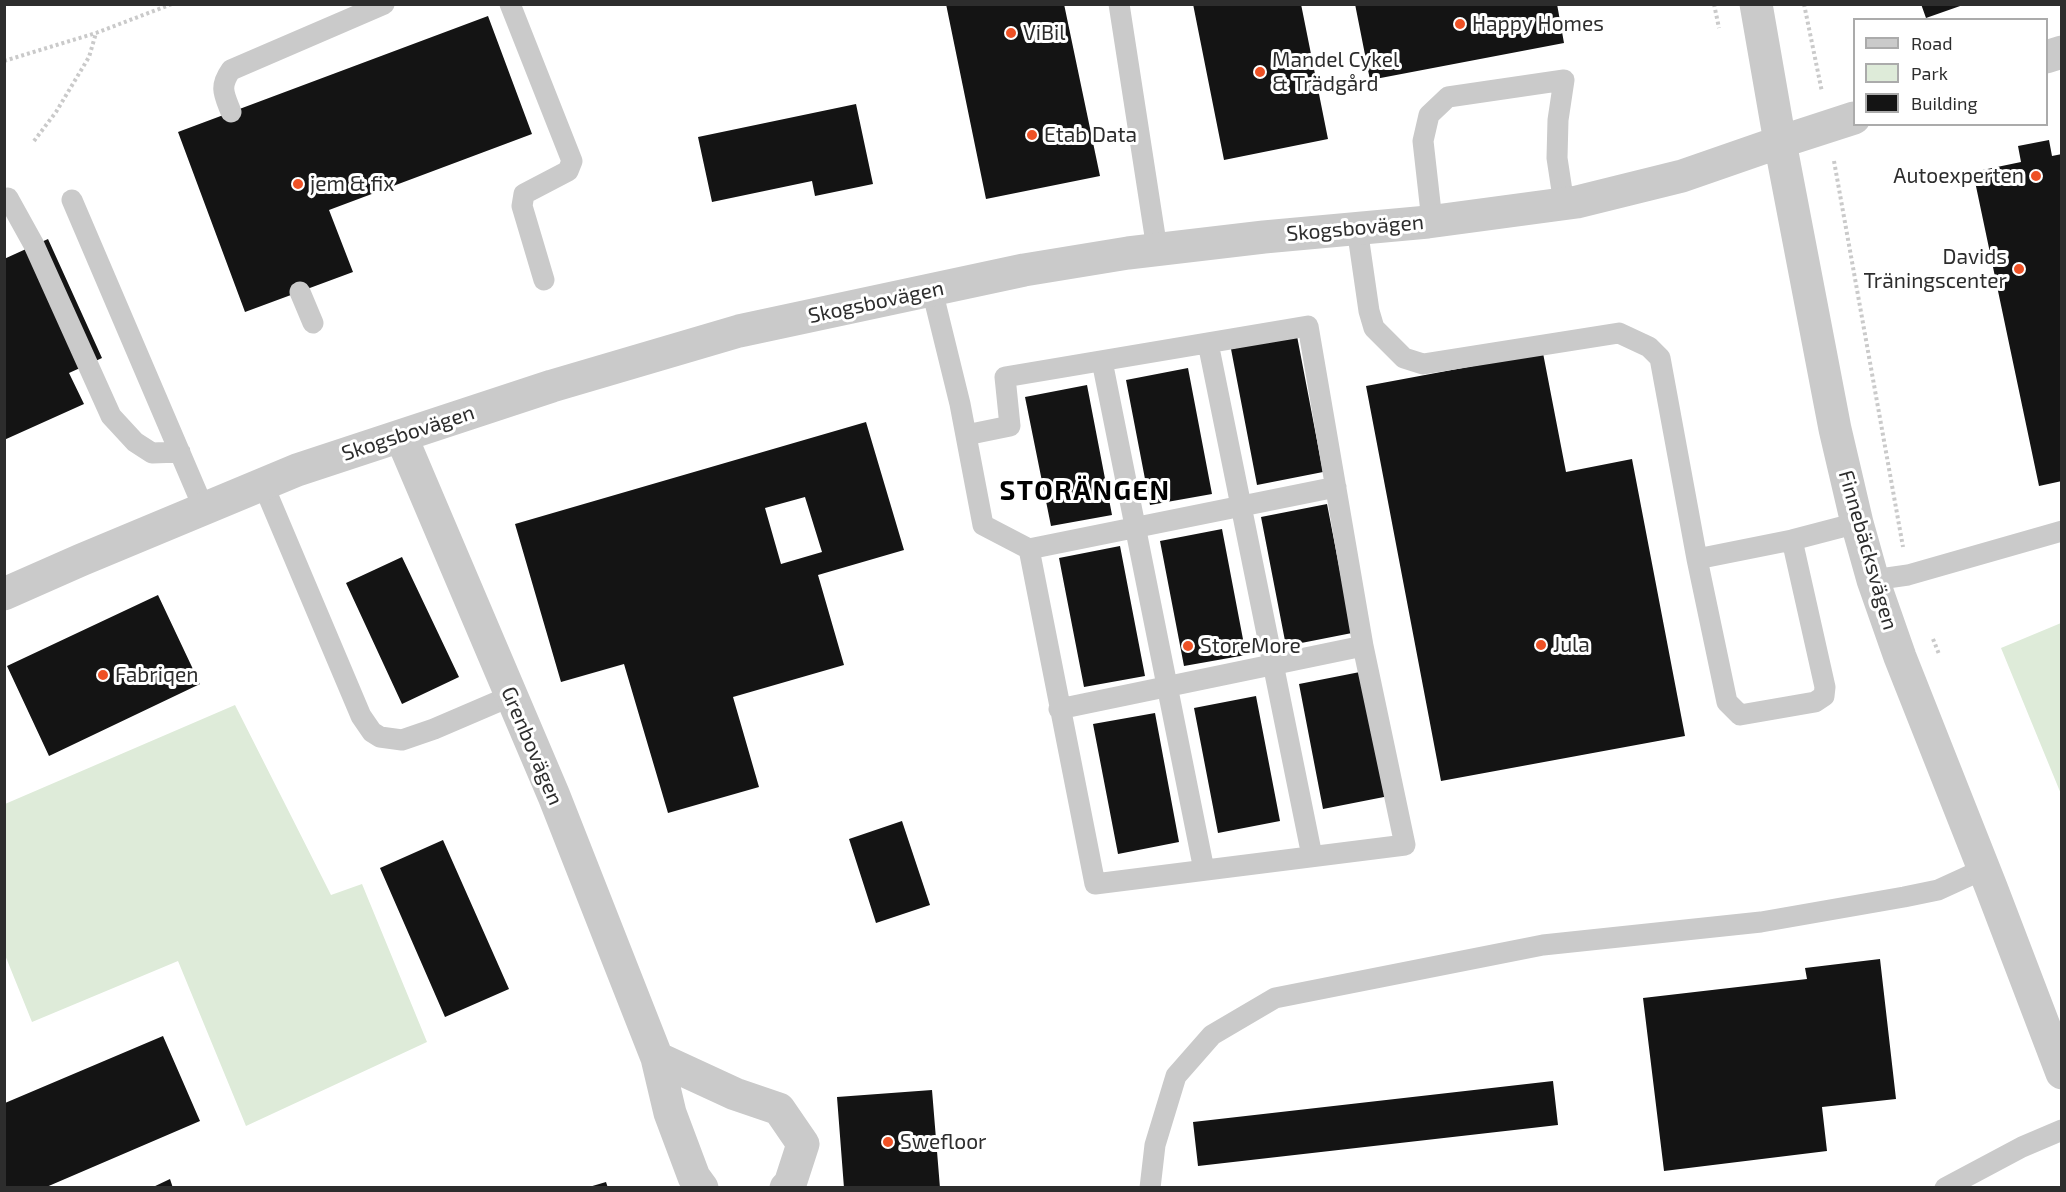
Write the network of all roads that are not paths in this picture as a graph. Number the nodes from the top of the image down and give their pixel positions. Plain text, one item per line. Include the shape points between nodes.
1 (384, 4) edge
2 (510, 4) edge
3 (1119, 4) edge
4 (1756, 4) edge
5 (231, 112) dead end
6 (1841, 122) edge
7 (1780, 142) junction
8 (8, 198) dead end
9 (72, 200) dead end
10 (1564, 204) junction
11 (1432, 221) junction
12 (1357, 228) junction
13 (1157, 249) junction
14 (544, 280) dead end
15 (932, 290) junction
16 (300, 292) dead end
17 (313, 323) dead end
18 (1208, 343) junction
19 (1102, 361) junction
20 (966, 435) junction
21 (400, 436) junction
22 (180, 452) junction
23 (264, 484) junction
24 (1336, 487) junction
25 (1241, 507) junction
26 (204, 509) junction
27 (1857, 523) junction
28 (1136, 528) junction
29 (2061, 531) edge
30 (1791, 540) junction
31 (1029, 549) junction
32 (1697, 559) junction
33 (1873, 579) junction
34 (4, 594) edge
35 (1363, 646) junction
36 (1273, 665) junction
37 (1167, 687) junction
38 (511, 696) junction
39 (1059, 709) junction
40 (1312, 856) junction
41 (1984, 869) junction
42 (1204, 870) junction
43 (657, 1058) junction
44 (2061, 1073) edge
45 (2061, 1130) edge
46 (698, 1184) edge
47 (786, 1188) edge
48 (1150, 1188) edge
49 (1945, 1188) edge

1 - 5 lane via 231,70 223,91
2 - 14 lane via 572,161 568,171 524,194 522,206
3 - 13 lane
4 - 7 street, Finnebäcksvägen
6 - 7 street, Skogsbovägen
7 - 10 street, Skogsbovägen via 1682,176
7 - 27 street, Finnebäcksvägen
8 - 22 lane via 34,245 111,416 135,442 152,453
9 - 22 lane
10 - 11 street, Skogsbovägen
10 - 11 lane via 1557,158 1564,80 1448,97 1429,115 1423,141
11 - 12 street, Skogsbovägen
12 - 13 street, Skogsbovägen
12 - 32 lane via 1374,328 1404,358 1423,364 1619,333 1650,347 1660,358
13 - 15 street, Skogsbovägen via 1024,270
15 - 20 lane
15 - 21 street, Skogsbovägen via 740,331
16 - 17 lane
18 - 19 lane
18 - 24 lane via 1308,326
18 - 25 lane
19 - 20 lane via 1005,377 1010,426
19 - 28 lane
20 - 31 lane via 983,525
21 - 23 street, Skogsbovägen
21 - 38 street, Grenbovägen
22 - 26 lane
23 - 26 street, Skogsbovägen
23 - 38 lane via 361,716 372,732 402,740
24 - 25 lane
24 - 35 lane
25 - 28 lane
25 - 36 lane
26 - 34 street, Skogsbovägen
27 - 30 lane
27 - 33 street, Finnebäcksvägen
28 - 31 lane
28 - 37 lane
29 - 33 lane via 1908,575
30 - 32 lane
30 - 32 lane via 1825,687 1824,696 1815,702 1740,715 1727,702
31 - 39 lane
33 - 41 street, Finnebäcksvägen
35 - 36 lane
35 - 40 lane via 1405,845
36 - 37 lane
36 - 40 lane
37 - 39 lane
37 - 42 lane
38 - 43 street, Grenbovägen
39 - 42 lane via 1095,884
40 - 42 lane
41 - 44 street, Finnebäcksvägen
41 - 48 lane via 1938,890 1904,897 1761,922 1543,945 1275,998 1212,1035 1176,1076 1155,1145
43 - 46 street, Grenbovägen via 670,1113
43 - 47 street via 735,1094 779,1109 803,1144
45 - 49 lane

